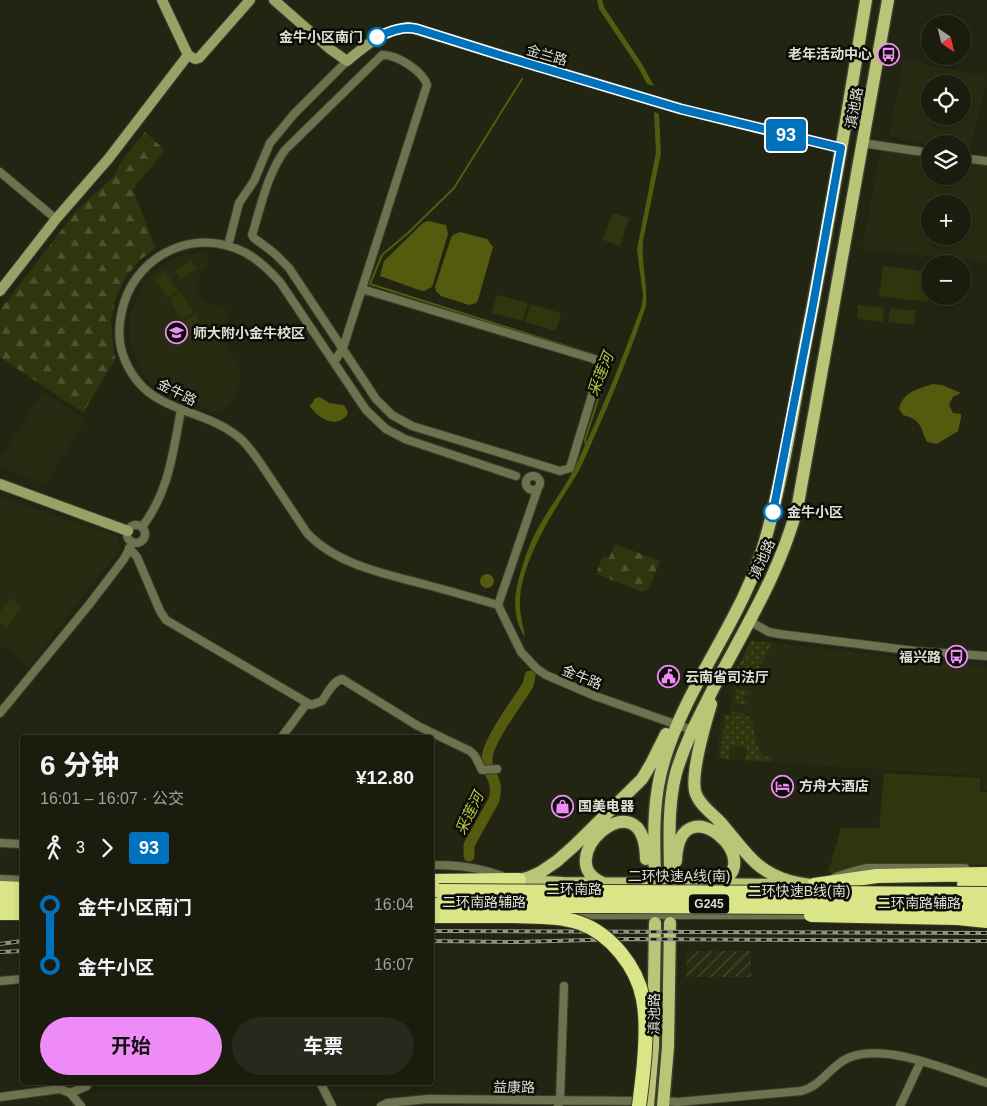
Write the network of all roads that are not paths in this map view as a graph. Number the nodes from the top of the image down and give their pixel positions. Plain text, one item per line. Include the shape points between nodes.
1 (162, 0) edge
2 (250, 0) edge
3 (274, 0) edge
4 (866, 0) edge
5 (888, 0) edge
6 (188, 55) junction
7 (347, 61) junction
8 (862, 143) junction
9 (841, 148) junction
10 (921, 152) edge
11 (971, 159) edge
12 (987, 161) edge
13 (0, 172) edge
14 (56, 219) junction
15 (228, 246) junction
16 (362, 289) junction
17 (0, 292) edge
18 (343, 348) junction
19 (334, 362) junction
20 (182, 410) junction
21 (543, 466) junction
22 (516, 476) junction
23 (535, 477) junction
24 (0, 484) edge
25 (527, 487) junction
26 (538, 488) junction
27 (532, 506) junction
28 (142, 527) junction
29 (128, 531) junction
30 (131, 545) junction
31 (498, 605) junction
32 (749, 621) junction
33 (987, 656) edge
34 (727, 662) junction
35 (307, 703) junction
36 (0, 713) edge
37 (673, 728) junction
38 (692, 730) junction
39 (283, 735) edge
40 (685, 746) junction
41 (497, 769) dead end
42 (0, 843) edge
43 (20, 844) edge
44 (434, 865) edge
45 (987, 868) edge
46 (987, 874) edge
47 (0, 879) edge
48 (20, 880) edge
49 (519, 880) junction
50 (434, 881) edge
51 (606, 884) junction
52 (715, 884) junction
53 (820, 884) junction
54 (987, 884) edge
55 (884, 885) junction
56 (0, 889) edge
57 (20, 890) edge
58 (434, 892) edge
59 (434, 892) edge
60 (458, 894) junction
61 (987, 896) edge
62 (0, 901) edge
63 (20, 901) edge
64 (434, 904) edge
65 (434, 904) edge
66 (748, 906) junction
67 (987, 907) edge
68 (0, 913) edge
69 (20, 913) edge
70 (434, 915) edge
71 (434, 915) edge
72 (987, 916) edge
73 (20, 917) edge
74 (0, 918) edge
75 (987, 921) edge
76 (651, 923) dead end
77 (674, 923) dead end
78 (20, 979) edge
79 (0, 981) edge
80 (564, 986) dead end
81 (921, 1062) junction
82 (987, 1083) edge
83 (87, 1085) edge
84 (322, 1085) edge
85 (67, 1089) edge
86 (0, 1097) edge
87 (559, 1103) edge
88 (645, 1104) edge
89 (664, 1104) edge
90 (80, 1106) edge
91 (332, 1106) edge
92 (381, 1106) edge
93 (900, 1106) edge

1 - 6 street
2 - 6 street via 199,58
3 - 7 street
4 - 9 main road, 滇池路
5 - 8 main road, 滇池路
6 - 14 street via 109,158
7 - 9 street, 金兰路 via 377,37 408,27 681,109
7 - 15 street via 270,142 254,181 239,203
8 - 10 street
8 - 32 main road, 滇池路 via 799,499 782,553
9 - 37 main road, 滇池路 via 770,524 752,580
11 - 12 street
13 - 14 street
14 - 17 street
15 - 19 street, 金牛路 via 244,252 270,271
15 - 20 street, 金牛路 via 206,243 169,250 137,276 122,308 120,341 134,376 151,394
16 - 18 street
16 - 18 street via 427,84 423,75 386,54 284,150 273,170 252,235 289,268
16 - 21 street via 594,359 600,365 599,372 570,468 560,471
18 - 19 street
18 - 21 street via 376,399 400,420
19 - 22 street, 金牛路 via 366,410 386,429 405,439
20 - 28 street via 171,467 152,514
20 - 31 street, 金牛路 via 216,423 241,440 259,460 307,533 329,551 382,572
21 - 23 street
22 - 23 street
22 - 25 street
23 - 25 street via 527,479
23 - 26 street via 540,482
24 - 29 street
25 - 26 street via 532,491
25 - 27 street
26 - 27 street
27 - 31 street
28 - 29 street via 133,526
28 - 30 street via 144,539
29 - 30 street
30 - 35 street via 166,620
30 - 36 street via 93,599
31 - 37 street, 金牛路 via 521,652 541,672
32 - 33 street via 779,634
32 - 34 main road, 滇池路
34 - 38 main road, 滇池路
34 - 53 main road via 705,726 695,776 696,794 760,868 784,880
35 - 39 street
35 - 41 street via 322,702 335,682 342,679 418,726 470,751 482,770
37 - 38 street, 金牛路
37 - 40 main road via 685,735
37 - 49 main road via 636,785 557,861 535,875
37 - 51 main road via 656,796 651,879 642,834 635,826 620,823 596,835 587,851 589,871 594,878
38 - 40 main road, 滇池路
40 - 52 main road, 滇池路 via 670,808 673,878 681,836 692,828 706,827 723,837 733,855 730,873
42 - 43 street
44 - 49 street, 二环南路辅路 via 469,866
45 - 53 street via 867,868
46 - 55 highway
47 - 48 street
49 - 50 highway
49 - 51 main road
49 - 60 main road
51 - 52 main road
52 - 53 main road
53 - 55 highway
54 - 55 highway
55 - 60 main road, 二环南路 / G245
55 - 61 main road, 二环南路 / G245
56 - 57 highway
58 - 60 main road, 二环南路 / G245
59 - 61 highway, 二环快速A线(南), bridge
62 - 63 highway
64 - 66 highway, 二环快速B线(南), bridge
65 - 67 main road, 二环南路 / G245
66 - 67 highway, 二环快速B线(南), bridge
66 - 75 highway, bridge via 793,914
68 - 69 highway
70 - 72 street, 二环南路辅路
71 - 88 highway, bridge via 525,916 563,920 586,926 611,943 631,967 643,1000
73 - 74 street
76 - 88 main road, 滇池路 via 653,1033
77 - 89 main road, 滇池路 via 677,971 668,1034
78 - 79 street
80 - 87 street
81 - 82 street
81 - 89 street via 894,1054 863,1055 842,1062 810,1089
81 - 93 street
83 - 85 street
84 - 91 street
85 - 86 street
85 - 90 street
87 - 88 street, 益康路
87 - 92 street, 益康路 via 428,1099

